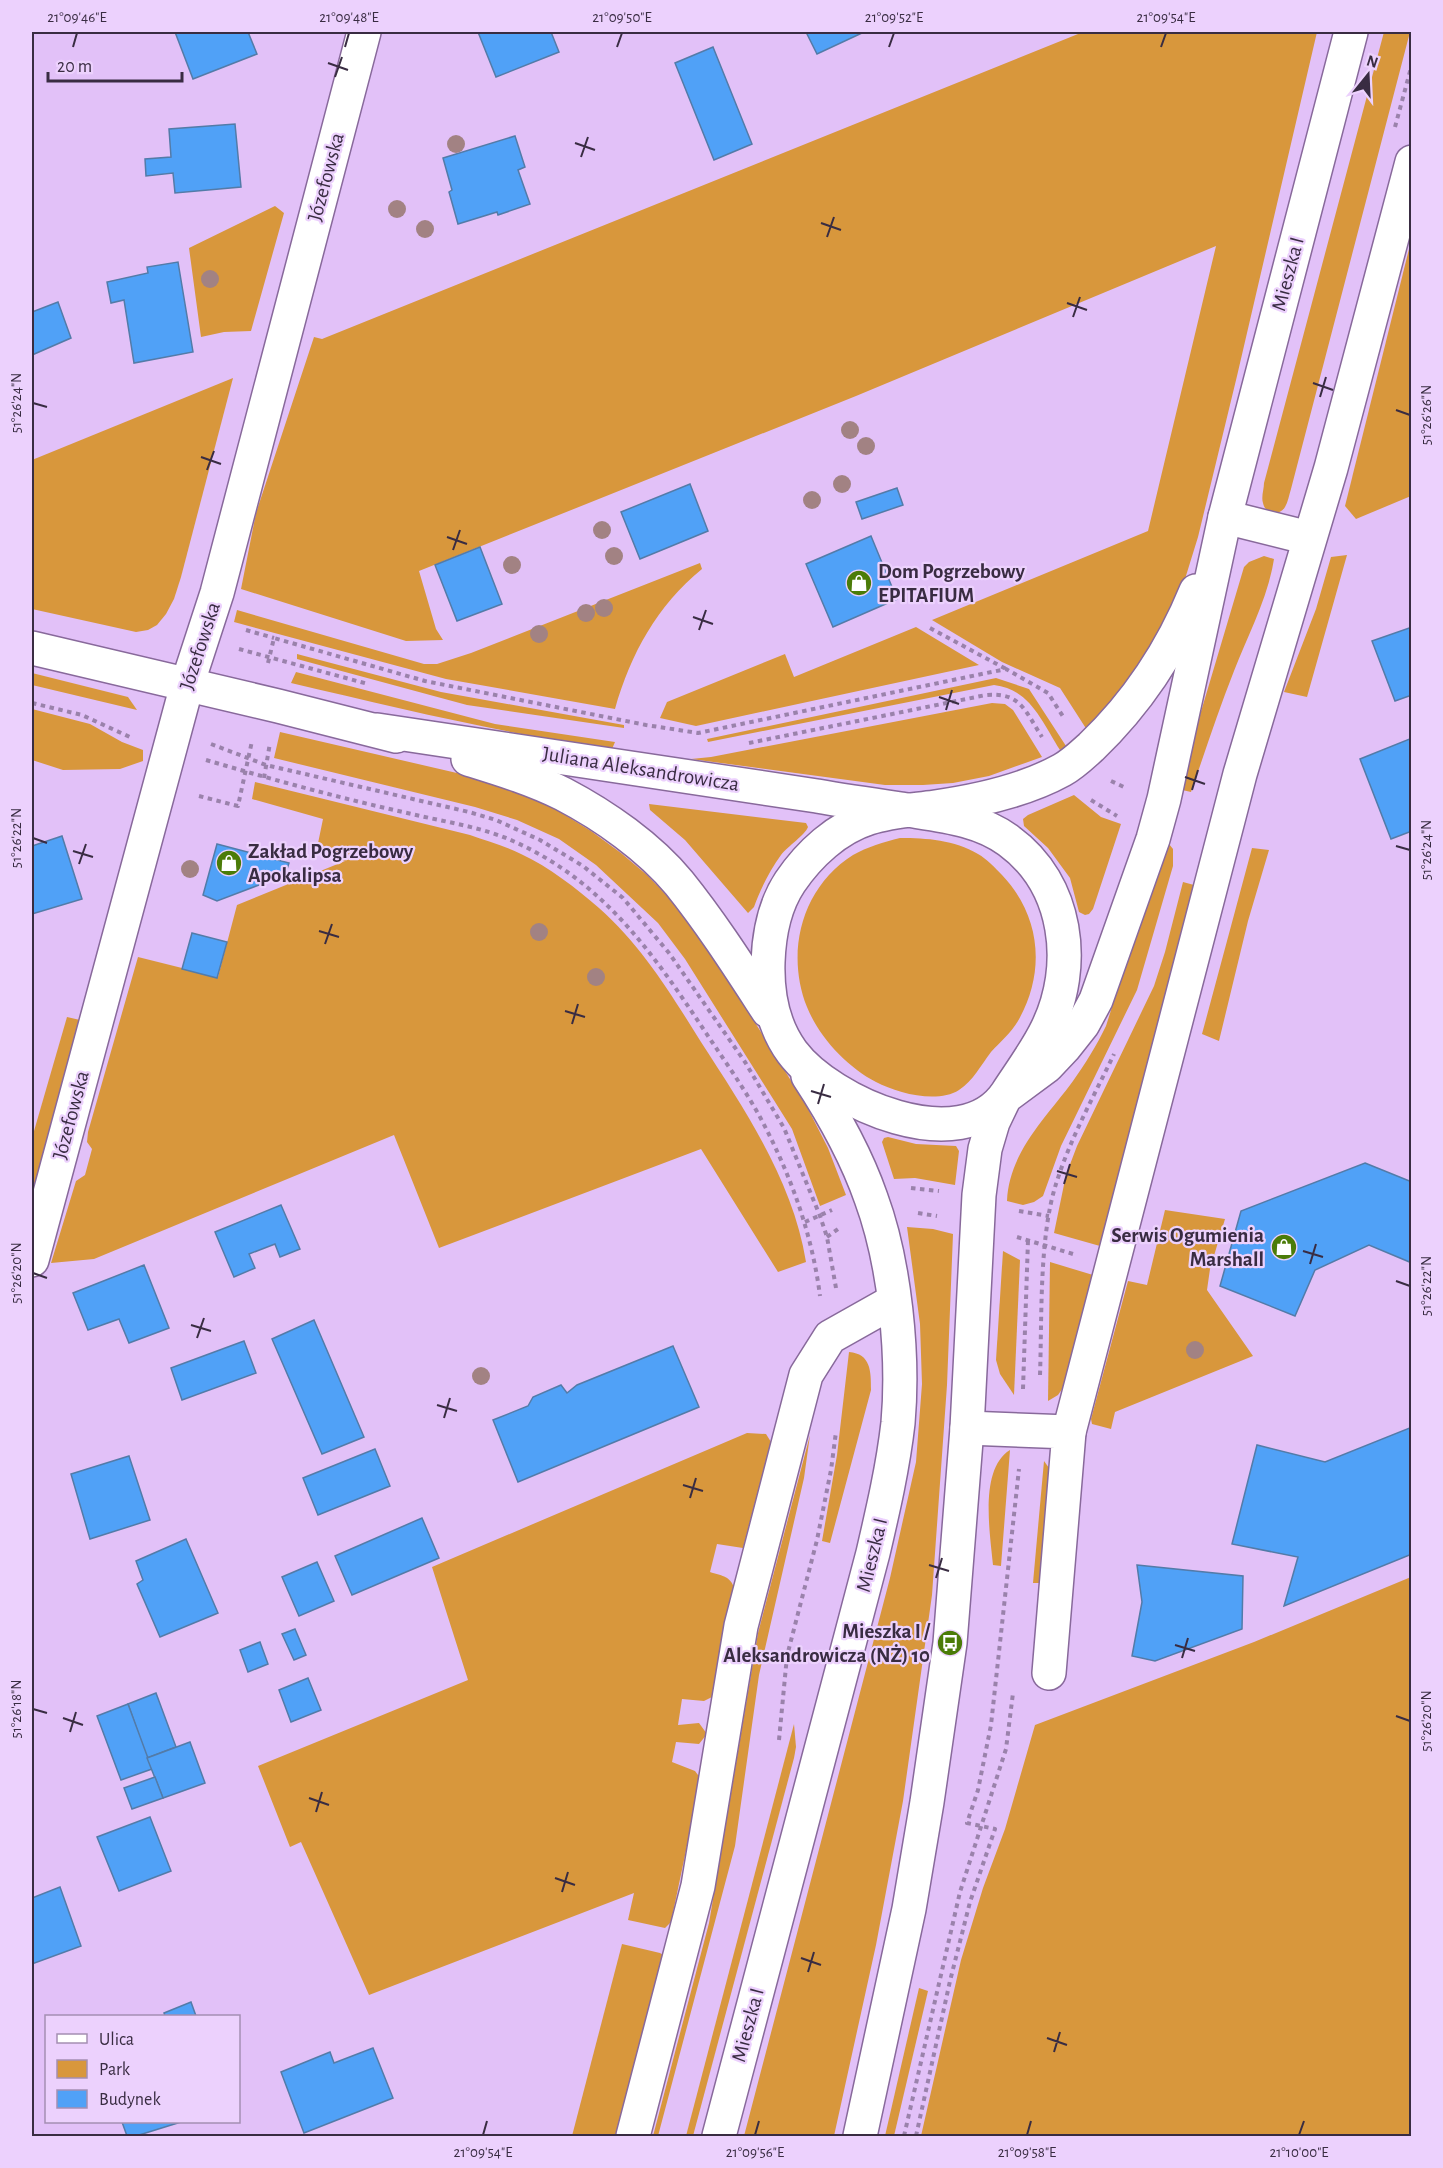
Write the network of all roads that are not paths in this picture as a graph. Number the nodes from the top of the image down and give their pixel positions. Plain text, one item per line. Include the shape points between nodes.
1 (364, 32) edge
2 (1351, 32) edge
3 (1412, 162) edge
4 (1225, 517) junction
5 (1309, 538) junction
6 (32, 648) edge
7 (187, 685) junction
8 (377, 730) junction
9 (905, 810) junction
10 (785, 1039) junction
11 (1005, 1097) junction
12 (32, 1260) edge
13 (894, 1301) junction
14 (967, 1428) junction
15 (1070, 1432) junction
16 (1048, 1673) dead end
17 (633, 2136) edge
18 (719, 2136) edge
19 (860, 2136) edge

1 - 7 street, Józefowska via 217,593
2 - 4 street, Mieszka I
3 - 5 street
4 - 5 street
4 - 9 street via 1183,622 1142,690 1109,730 1075,760 1033,783 977,800
4 - 11 street via 1160,814 1105,975 1083,1024 1047,1066
5 - 15 street via 1240,774
6 - 7 street, Juliana Aleksandrowicza
7 - 8 street, Juliana Aleksandrowicza
7 - 12 street, Józefowska
8 - 9 street, Juliana Aleksandrowicza
8 - 10 street, Juliana Aleksandrowicza via 515,775 562,794 615,826 678,882 731,953
9 - 10 street via 868,818 842,830 804,860 778,900 768,944 768,973 770,1000
9 - 11 street, Juliana Aleksandrowicza via 946,816 985,827 1008,839 1043,877 1056,903 1066,958 1056,1005 1047,1029
10 - 11 street via 822,1082 873,1109 907,1119 957,1124 994,1108
10 - 13 street, Mieszka I via 843,1135 871,1197
11 - 14 street via 985,1149 979,1201
13 - 17 street via 834,1337 806,1375 741,1626 698,1886
13 - 18 street, Mieszka I via 899,1380 891,1472 873,1554
14 - 15 street
14 - 19 street via 950,1643 927,1802 896,1976
15 - 16 street

